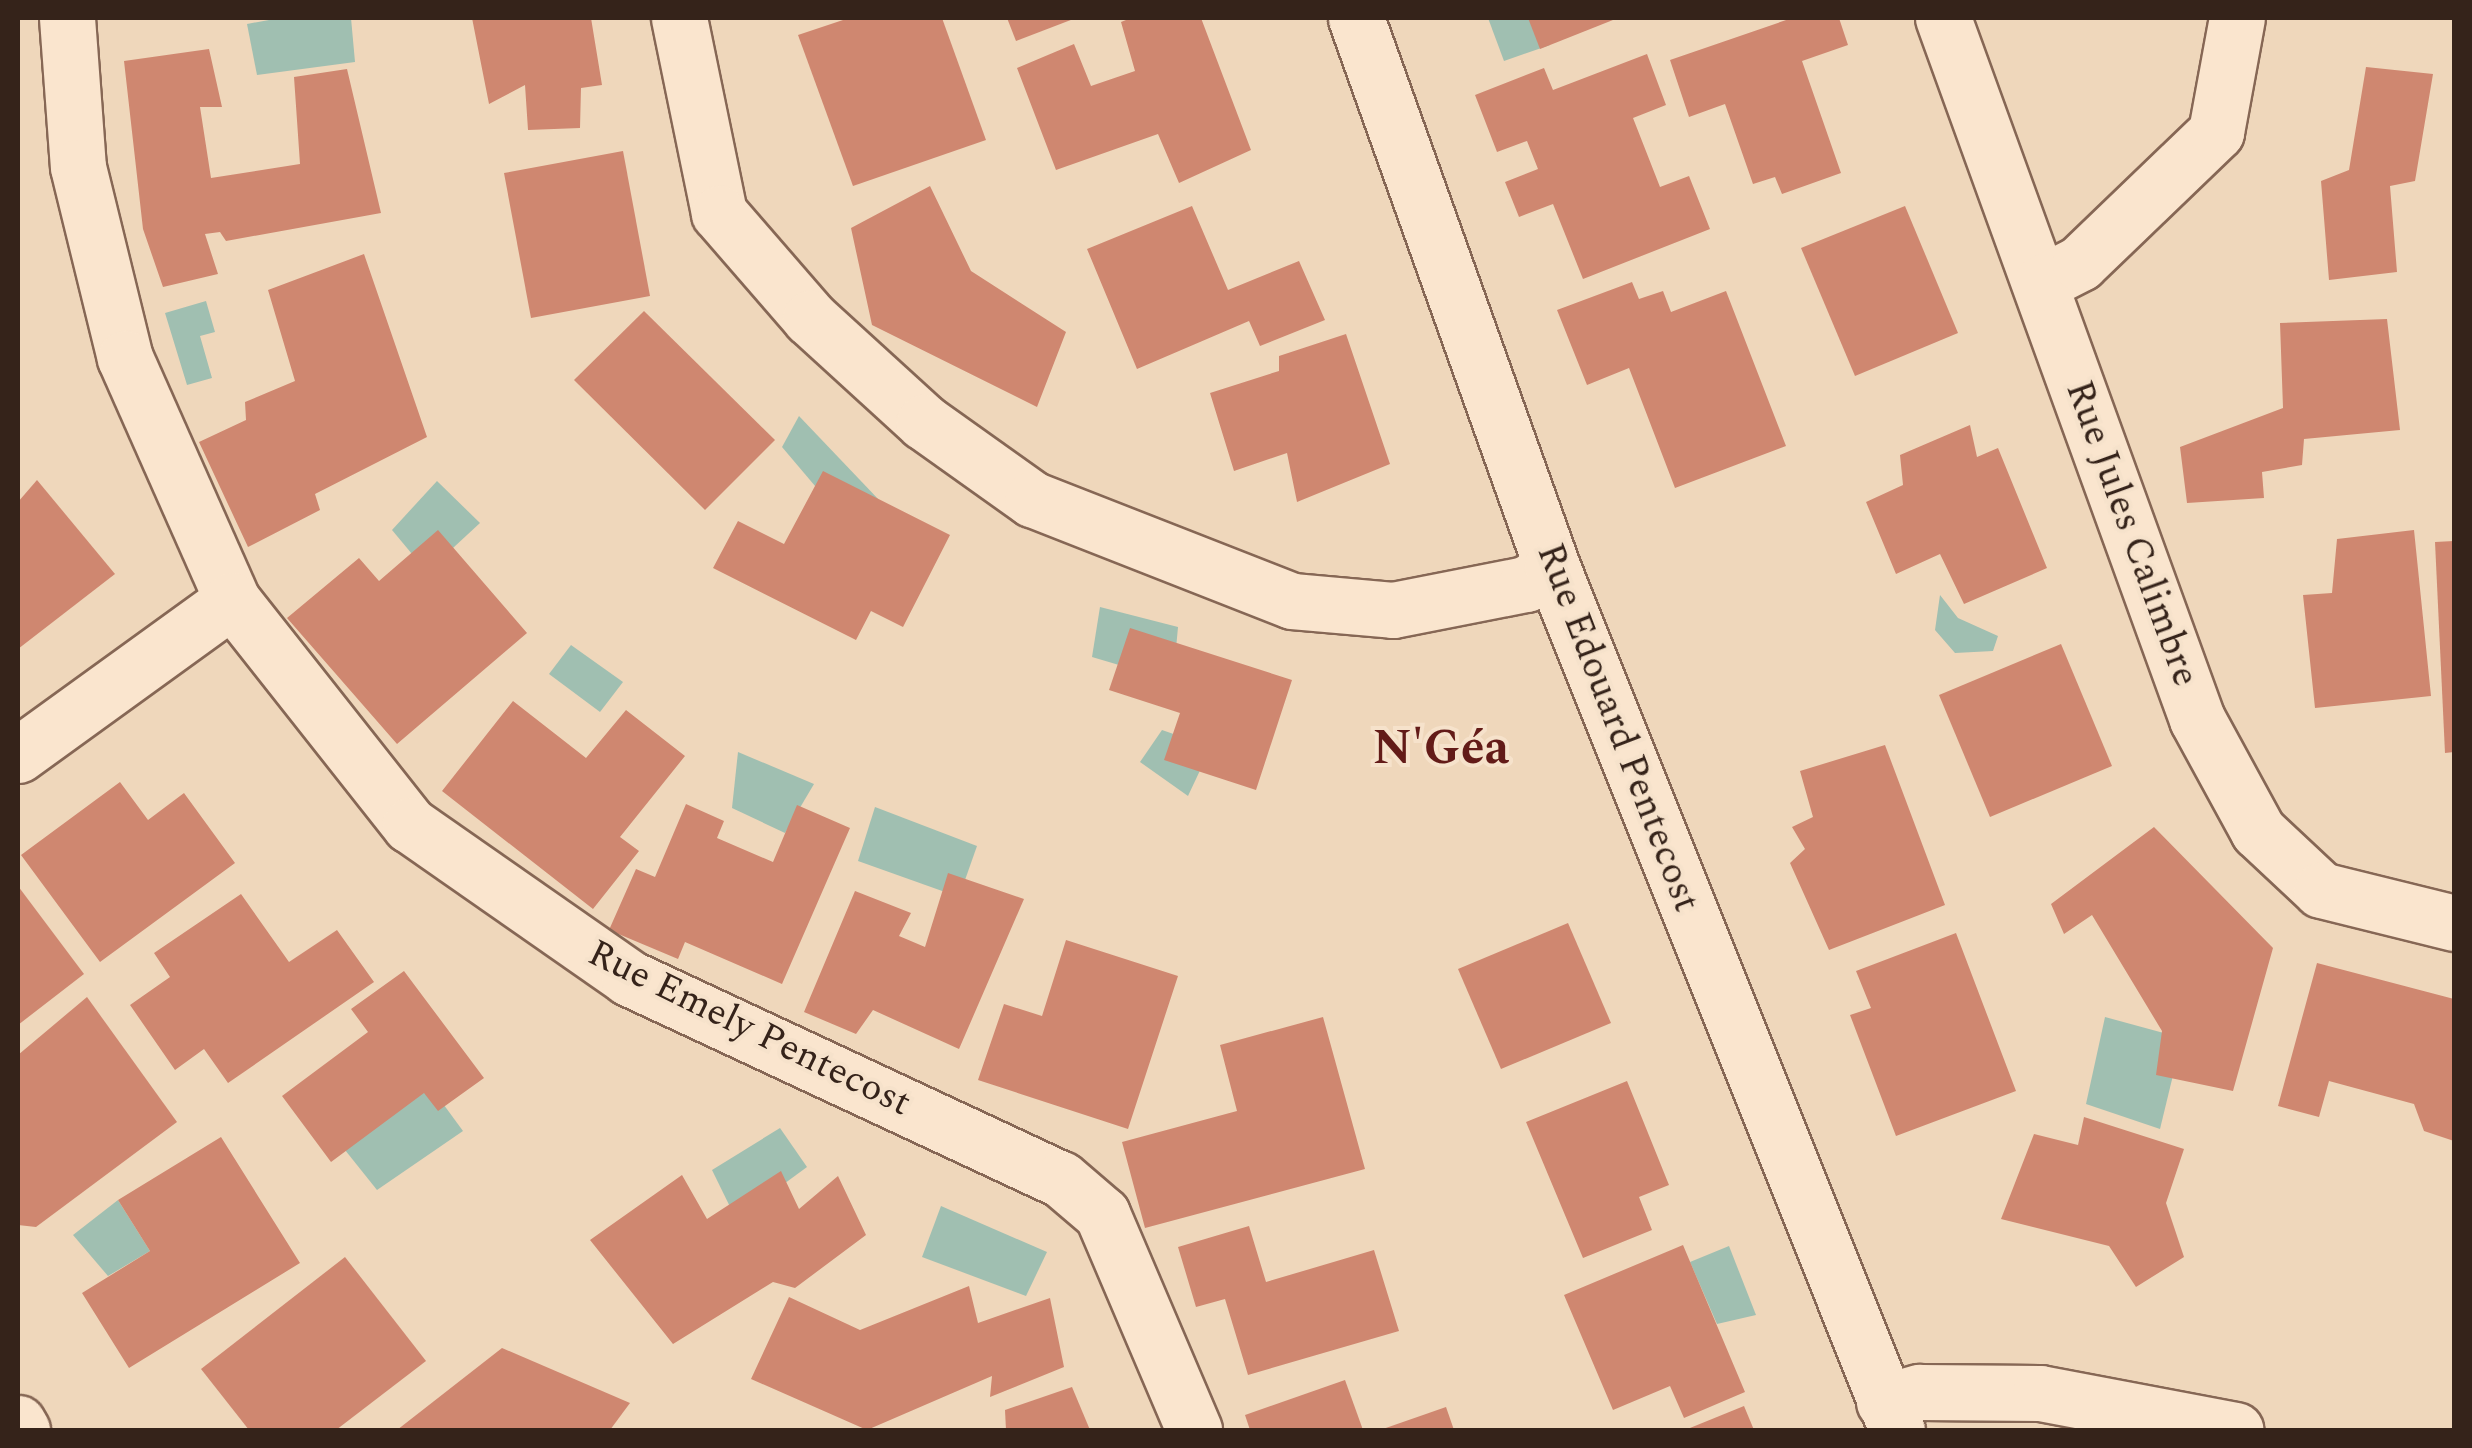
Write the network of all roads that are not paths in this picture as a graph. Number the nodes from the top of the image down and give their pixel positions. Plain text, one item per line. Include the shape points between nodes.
1 (67, 18) edge
2 (679, 18) edge
3 (1356, 18) edge
4 (1944, 18) edge
5 (2237, 18) edge
6 (2041, 284) junction
7 (1552, 567) junction
8 (232, 600) junction
9 (18, 755) edge
10 (2454, 923) edge
11 (1890, 1416) edge
12 (18, 1424) edge
13 (22, 1430) edge
14 (1194, 1430) edge
15 (2236, 1430) edge

1 - 8 street, Rue Emely Pentecost via 78,167 125,358
2 - 7 street via 719,214 810,318 924,422 1032,499 1292,601 1393,610 1526,584
3 - 7 street, Rue Edouard Pentecost
4 - 6 street, Rue Jules Calimbre
5 - 6 street via 2216,132 2080,263
6 - 10 street, Rue Jules Calimbre via 2198,719 2258,832 2321,890
7 - 11 street, Rue Edouard Pentecost
8 - 9 street
8 - 14 street, Rue Emely Pentecost via 410,825 514,903 628,978 1061,1179 1102,1214
11 - 15 street via 1920,1392 2040,1393
12 - 13 street

